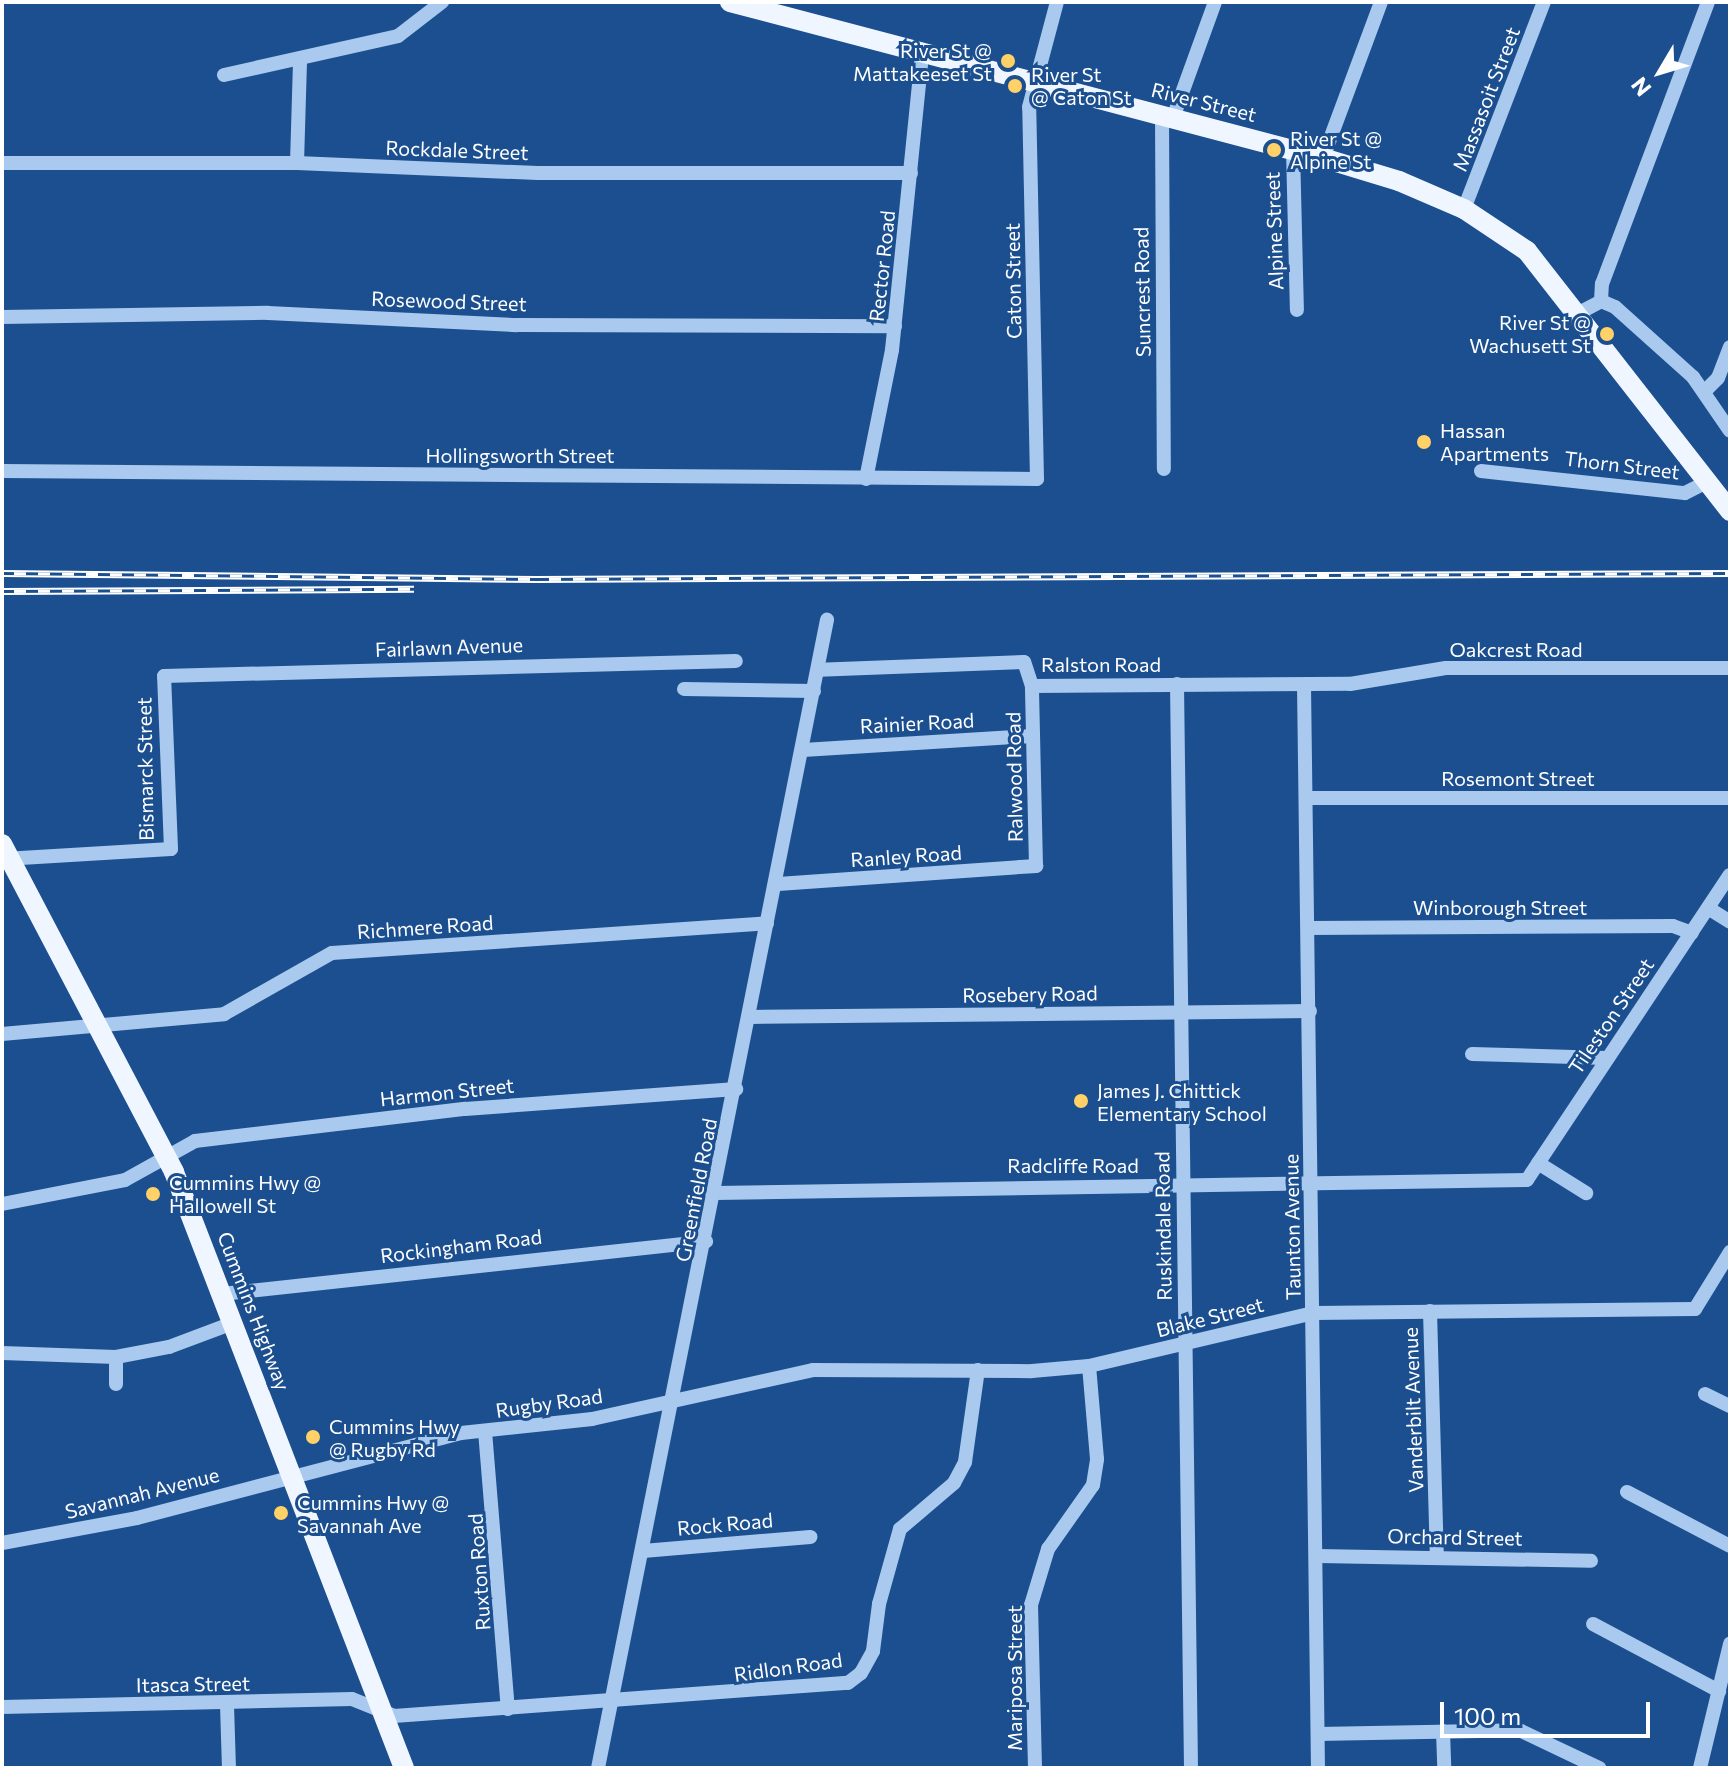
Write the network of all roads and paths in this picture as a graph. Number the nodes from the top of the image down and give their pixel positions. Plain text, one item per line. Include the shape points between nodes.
1 (442, 2) edge
2 (1057, 2) edge
3 (1215, 2) edge
4 (1381, 2) edge
5 (1544, 2) edge
6 (1708, 2) edge
7 (744, 4) edge
8 (922, 54) junction
9 (300, 62) junction
10 (224, 75) dead end
11 (1033, 82) junction
12 (1167, 117) junction
13 (1293, 150) junction
14 (1323, 158) junction
15 (2, 163) edge
16 (297, 163) junction
17 (911, 173) junction
18 (1464, 209) junction
19 (1601, 301) junction
20 (1297, 310) dead end
21 (1577, 314) junction
22 (2, 317) edge
23 (895, 326) junction
24 (1730, 347) edge
25 (1705, 391) junction
26 (1730, 431) edge
27 (1164, 469) dead end
28 (2, 471) edge
29 (1481, 471) dead end
30 (866, 479) junction
31 (1037, 479) joint
32 (1707, 482) junction
33 (1730, 511) edge
34 (827, 620) dead end
35 (736, 661) dead end
36 (1730, 668) edge
37 (820, 670) junction
38 (164, 676) joint
39 (1177, 684) junction
40 (1304, 685) junction
41 (1032, 686) junction
42 (684, 689) dead end
43 (814, 691) junction
44 (1033, 736) junction
45 (803, 750) junction
46 (1306, 798) junction
47 (1730, 798) edge
48 (5, 854) edge
49 (1036, 866) joint
50 (1730, 875) edge
51 (778, 884) junction
52 (1708, 908) junction
53 (1730, 922) edge
54 (767, 923) junction
55 (1308, 928) junction
56 (1692, 933) junction
57 (1310, 1011) junction
58 (1180, 1012) junction
59 (750, 1017) junction
60 (102, 1027) junction
61 (2, 1034) edge
62 (1472, 1054) dead end
63 (1606, 1058) junction
64 (736, 1089) junction
65 (167, 1157) junction
66 (1538, 1163) junction
67 (1527, 1180) joint
68 (1311, 1184) junction
69 (1183, 1185) junction
70 (716, 1193) junction
71 (1586, 1193) dead end
72 (2, 1204) edge
73 (706, 1241) junction
74 (1730, 1252) edge
75 (222, 1294) junction
76 (1430, 1311) junction
77 (1313, 1313) junction
78 (233, 1323) junction
79 (1184, 1343) junction
80 (2, 1353) edge
81 (116, 1357) junction
82 (1089, 1366) junction
83 (978, 1370) junction
84 (116, 1384) dead end
85 (1705, 1394) dead end
86 (672, 1401) junction
87 (1730, 1406) edge
88 (485, 1431) junction
89 (291, 1475) junction
90 (1627, 1492) dead end
91 (810, 1537) dead end
92 (2, 1543) edge
93 (1730, 1546) edge
94 (643, 1551) junction
95 (1437, 1555) junction
96 (1318, 1556) junction
97 (1591, 1561) dead end
98 (1593, 1624) dead end
99 (1730, 1644) edge
100 (1719, 1691) junction
101 (608, 1703) junction
102 (227, 1705) junction
103 (2, 1707) edge
104 (508, 1709) junction
105 (382, 1711) junction
106 (1443, 1731) junction
107 (1318, 1734) junction
108 (229, 1768) edge
109 (404, 1768) edge
110 (598, 1768) edge
111 (1035, 1768) edge
112 (1191, 1768) edge
113 (1318, 1768) edge
114 (1444, 1768) edge
115 (1599, 1768) edge
116 (1700, 1768) edge

1 - 9 street via 398,36
2 - 11 street, Caton Street
3 - 12 street
4 - 14 street
5 - 18 street, Massasoit Street
6 - 19 street via 1604,278
7 - 8 main road, River Street
8 - 11 main road, River Street
8 - 17 street, Rector Road
9 - 10 street
9 - 16 street
11 - 12 main road, River Street
11 - 31 street, Caton Street via 1029,107
12 - 13 main road, River Street
12 - 27 street, Suncrest Road
13 - 14 main road, River Street
13 - 20 street, Alpine Street
14 - 18 main road, River Street via 1399,181
15 - 16 street, Rockdale Street
16 - 17 street, Rockdale Street via 538,173
17 - 23 street, Rector Road
18 - 21 main road, River Street via 1527,251
19 - 21 street
19 - 25 street via 1635,322
21 - 32 main road, River Street
22 - 23 street, Rosewood Street via 268,313 517,325
23 - 30 street, Rector Road
24 - 25 street via 1718,378
25 - 26 street
28 - 30 street, Hollingsworth Street
29 - 32 street, Thorn Street via 1685,493
30 - 31 street, Hollingsworth Street
32 - 33 main road, River Street
34 - 37 street, Greenfield Road
35 - 38 street, Fairlawn Avenue
36 - 40 street, Oakcrest Road via 1446,668 1372,682
37 - 41 street, Ralston Road via 1017,659 1029,668
37 - 43 street, Greenfield Road
38 - 48 street, Bismarck Street via 171,849
39 - 40 street, Ralston Road
39 - 41 street, Ralston Road
39 - 58 street, Ruskindale Road
40 - 46 street, Taunton Avenue
41 - 44 street, Ralwood Road
42 - 43 street
43 - 45 street, Greenfield Road
44 - 45 street, Rainier Road
44 - 49 street, Ralwood Road
45 - 51 street, Greenfield Road
46 - 47 street, Rosemont Street
46 - 55 street, Taunton Avenue
48 - 60 main road, Cummins Highway
49 - 51 street, Ranley Road
50 - 52 street, Tileston Street
51 - 54 street, Greenfield Road
52 - 53 street
52 - 56 street, Tileston Street
54 - 59 street, Greenfield Road
54 - 60 street, Richmere Road via 332,953 224,1014
55 - 56 street, Winborough Street via 1673,926
55 - 57 street, Taunton Avenue
56 - 63 street, Tileston Street
57 - 58 street, Rosebery Road
57 - 68 street, Taunton Avenue
58 - 59 street, Rosebery Road
58 - 69 street, Ruskindale Road
59 - 64 street, Greenfield Road
60 - 61 street, Richmere Road
60 - 65 main road, Cummins Highway
62 - 63 street
63 - 66 street, Tileston Street
64 - 65 street, Harmon Street via 465,1109 211,1139 188,1143
64 - 70 street, Greenfield Road
65 - 72 street, Harmon Street via 125,1180
65 - 75 main road, Cummins Highway
66 - 67 street, Tileston Street
66 - 71 street
67 - 68 street, Radcliffe Road
68 - 69 street, Radcliffe Road
68 - 77 street, Taunton Avenue
69 - 70 street, Radcliffe Road
69 - 79 street, Ruskindale Road
70 - 73 street, Greenfield Road
73 - 75 street, Rockingham Road
73 - 86 street, Greenfield Road
74 - 76 street, Blake Street via 1695,1309
75 - 78 main road, Cummins Highway
76 - 77 street, Blake Street
76 - 95 street, Vanderbilt Avenue
77 - 79 street, Blake Street
77 - 96 street, Taunton Avenue
78 - 81 street via 169,1347
78 - 89 main road, Cummins Highway
79 - 82 street, Blake Street
79 - 112 street, Ruskindale Road
80 - 81 street
81 - 84 street
82 - 83 street, Blake Street
82 - 111 street, Mariposa Street via 1097,1459 1093,1485 1048,1549 1031,1605
83 - 86 street, Blake Street via 813,1370
83 - 101 street, Ridlon Road via 965,1462 954,1483 900,1529 882,1591 873,1651 861,1673 848,1683
85 - 87 street
86 - 88 street, Rugby Road via 592,1419
86 - 94 street, Greenfield Road
88 - 89 street, Rugby Road
88 - 104 street, Ruxton Road
89 - 92 street, Savannah Avenue via 137,1518
89 - 105 main road, Cummins Highway
90 - 93 street
91 - 94 street, Rock Road
94 - 101 street, Greenfield Road
95 - 96 street, Orchard Street
95 - 97 street, Orchard Street
96 - 107 street, Taunton Avenue
98 - 100 street
99 - 100 street
100 - 116 street
101 - 104 street, Ridlon Road
101 - 110 street, Greenfield Road
102 - 103 street, Itasca Street
102 - 105 street, Itasca Street via 352,1699
102 - 108 street
104 - 105 street, Ridlon Road via 394,1716
105 - 109 main road, Cummins Highway
106 - 107 street
106 - 114 street
106 - 115 street via 1519,1730
107 - 113 street, Taunton Avenue

